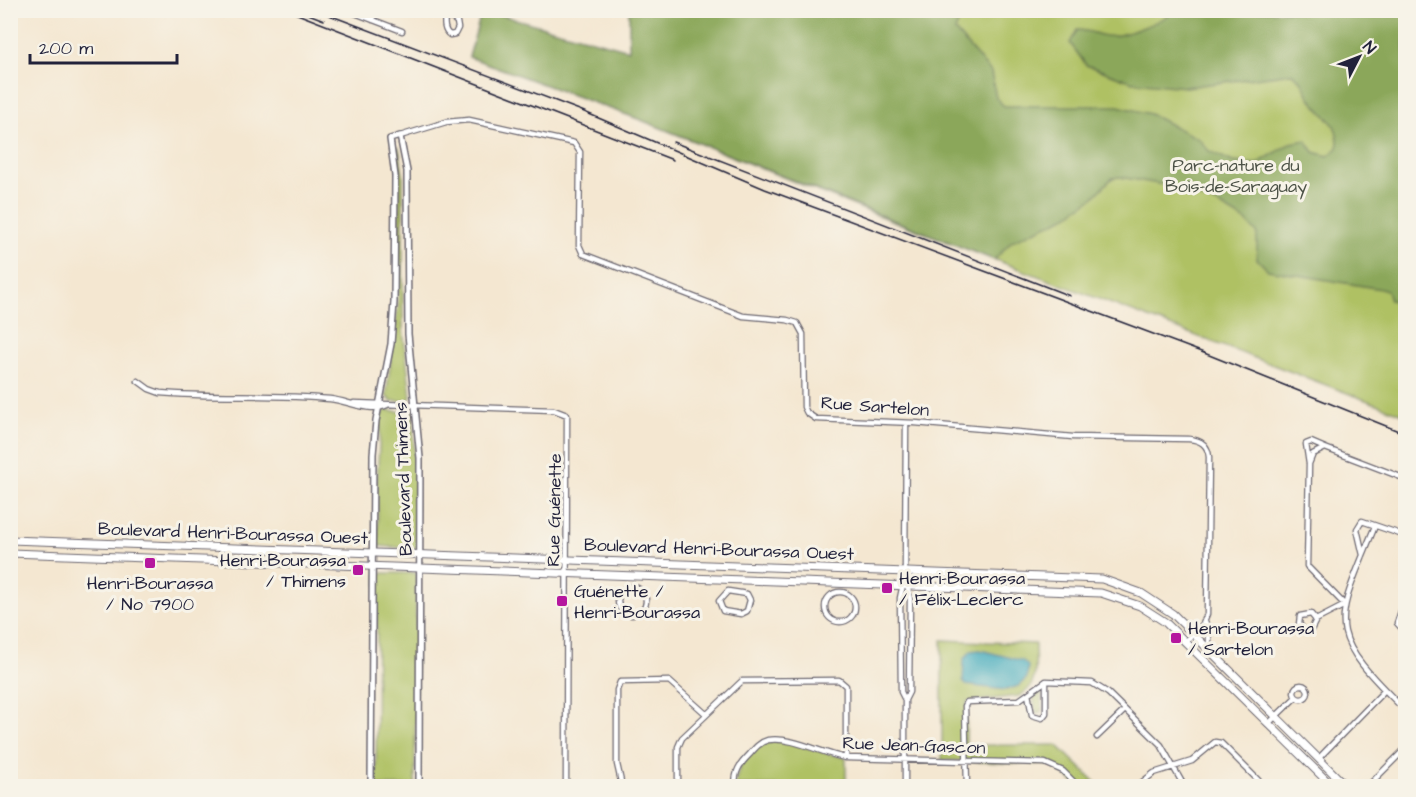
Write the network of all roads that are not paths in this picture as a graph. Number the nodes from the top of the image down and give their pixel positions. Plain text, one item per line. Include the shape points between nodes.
1 (347, 10) edge
2 (375, 10) edge
3 (445, 10) edge
4 (445, 18) dead end
5 (374, 20) junction
6 (402, 31) dead end
7 (400, 136) junction
8 (390, 139) joint
9 (138, 381) dead end
10 (379, 406) junction
11 (417, 406) junction
12 (906, 423) junction
13 (1325, 448) junction
14 (1309, 464) junction
15 (1406, 478) edge
16 (1375, 526) junction
17 (1406, 536) edge
18 (10, 540) edge
19 (372, 552) junction
20 (10, 553) edge
21 (421, 554) junction
22 (1363, 555) junction
23 (568, 559) junction
24 (372, 566) junction
25 (421, 568) junction
26 (905, 571) junction
27 (567, 573) junction
28 (631, 575) junction
29 (736, 579) junction
30 (840, 583) junction
31 (905, 585) junction
32 (632, 589) junction
33 (736, 591) junction
34 (840, 594) junction
35 (1406, 597) edge
36 (1344, 605) junction
37 (1316, 620) dead end
38 (1205, 621) junction
39 (1406, 633) edge
40 (1193, 634) junction
41 (1185, 642) junction
42 (1210, 650) junction
43 (1046, 681) junction
44 (1385, 690) junction
45 (1028, 694) junction
46 (1296, 697) dead end
47 (905, 700) junction
48 (1125, 710) junction
49 (1406, 711) edge
50 (706, 714) junction
51 (1276, 716) junction
52 (1268, 724) junction
53 (1097, 737) dead end
54 (1406, 748) edge
55 (846, 758) junction
56 (1318, 759) junction
57 (905, 760) junction
58 (966, 760) junction
59 (1173, 766) junction
60 (371, 786) edge
61 (419, 786) edge
62 (566, 786) edge
63 (622, 786) edge
64 (678, 786) edge
65 (735, 786) edge
66 (905, 786) edge
67 (967, 786) edge
68 (1078, 786) edge
69 (1137, 786) edge
70 (1184, 786) edge
71 (1264, 786) edge
72 (1332, 786) edge
73 (1346, 786) edge
74 (1368, 786) edge

1 - 5 street
2 - 5 street
3 - 4 street
5 - 6 street
7 - 8 street, Rue Sartelon
7 - 11 street, Boulevard Thimens via 407,171 407,322
7 - 12 street, Rue Sartelon via 450,121 469,120 572,141 580,152 579,245 584,255 743,316 794,321 803,334 804,404 809,415 819,420
8 - 10 street, Boulevard Thimens via 395,182 394,310
9 - 10 street, Rue Guénette via 160,393 278,396
10 - 11 street, Rue Guénette
10 - 19 street, Boulevard Thimens via 373,454
11 - 21 street, Boulevard Thimens
11 - 23 street, Rue Guénette via 565,413
12 - 26 street
12 - 38 street, Rue Sartelon via 1072,437 1193,439 1203,443 1209,457
13 - 14 street via 1313,454
13 - 14 street via 1306,444
13 - 15 street
14 - 36 street via 1307,566
16 - 17 street
16 - 22 street
16 - 22 street via 1362,521 1357,529
18 - 19 main road, Boulevard Henri-Bourassa Ouest
19 - 21 main road, Boulevard Henri-Bourassa Ouest
19 - 24 street, Boulevard Thimens
20 - 24 main road, Boulevard Henri-Bourassa Ouest
21 - 23 main road, Boulevard Henri-Bourassa Ouest
21 - 25 street, Boulevard Thimens
22 - 36 street
23 - 26 main road, Boulevard Henri-Bourassa Ouest
23 - 27 street, Rue Guénette
24 - 25 main road, Boulevard Henri-Bourassa Ouest
24 - 60 street, Boulevard Thimens
25 - 27 main road, Boulevard Henri-Bourassa Ouest
25 - 61 street, Boulevard Thimens
26 - 31 street
26 - 40 main road, Boulevard Henri-Bourassa Ouest via 1106,580 1152,599
27 - 28 main road, Boulevard Henri-Bourassa Ouest
27 - 62 street, Rue Guénette
28 - 29 main road, Boulevard Henri-Bourassa Ouest
28 - 32 street, Boulevard Henri-Bourassa Ouest
29 - 30 main road, Boulevard Henri-Bourassa Ouest
29 - 33 street, Boulevard Henri-Bourassa Ouest
30 - 31 main road, Boulevard Henri-Bourassa Ouest
30 - 34 street, Boulevard Henri-Bourassa Ouest
31 - 41 main road, Boulevard Henri-Bourassa Ouest via 1101,593 1152,612
31 - 47 street via 909,692
31 - 47 street via 900,598 901,692
32 - 32 street, Boulevard Henri-Bourassa Ouest via 620,592 616,602 622,612 637,614 646,607 647,599 643,592
33 - 33 street, Boulevard Henri-Bourassa Ouest via 725,592 720,598 726,613 741,614 749,608 749,597
34 - 34 street via 827,600 826,612 834,620 847,620 856,604 848,595
35 - 39 street via 1397,623
36 - 37 street
36 - 44 street via 1346,641 1357,660
38 - 40 street
38 - 42 street, Rue Sartelon
40 - 41 street
40 - 42 main road, Boulevard Henri-Bourassa Ouest
41 - 52 main road, Boulevard Henri-Bourassa Ouest
42 - 51 main road, Boulevard Henri-Bourassa Ouest
43 - 45 street
43 - 45 street via 1046,713 1042,718 1032,715
43 - 48 street via 1092,683
44 - 49 street
44 - 56 street
45 - 58 street via 1019,700 967,702
46 - 51 street
47 - 57 street
48 - 53 street
48 - 59 street via 1161,745
50 - 55 street via 742,681 839,680 846,686
50 - 63 street via 669,681 620,682 617,764
50 - 64 street via 678,747
51 - 52 street
51 - 56 main road, Boulevard Henri-Bourassa Ouest
52 - 72 main road, Boulevard Henri-Bourassa Ouest
54 - 74 street
55 - 57 street, Rue Jean-Gascon
55 - 65 street, Rue Jean-Gascon via 769,740 738,765
56 - 73 main road, Boulevard Henri-Bourassa Ouest
57 - 58 street, Rue Jean-Gascon
57 - 66 street
58 - 67 street
58 - 68 street, Rue Jean-Gascon via 1046,763 1063,771
59 - 69 street via 1154,772
59 - 70 street
59 - 71 street via 1192,761 1215,742 1221,743

